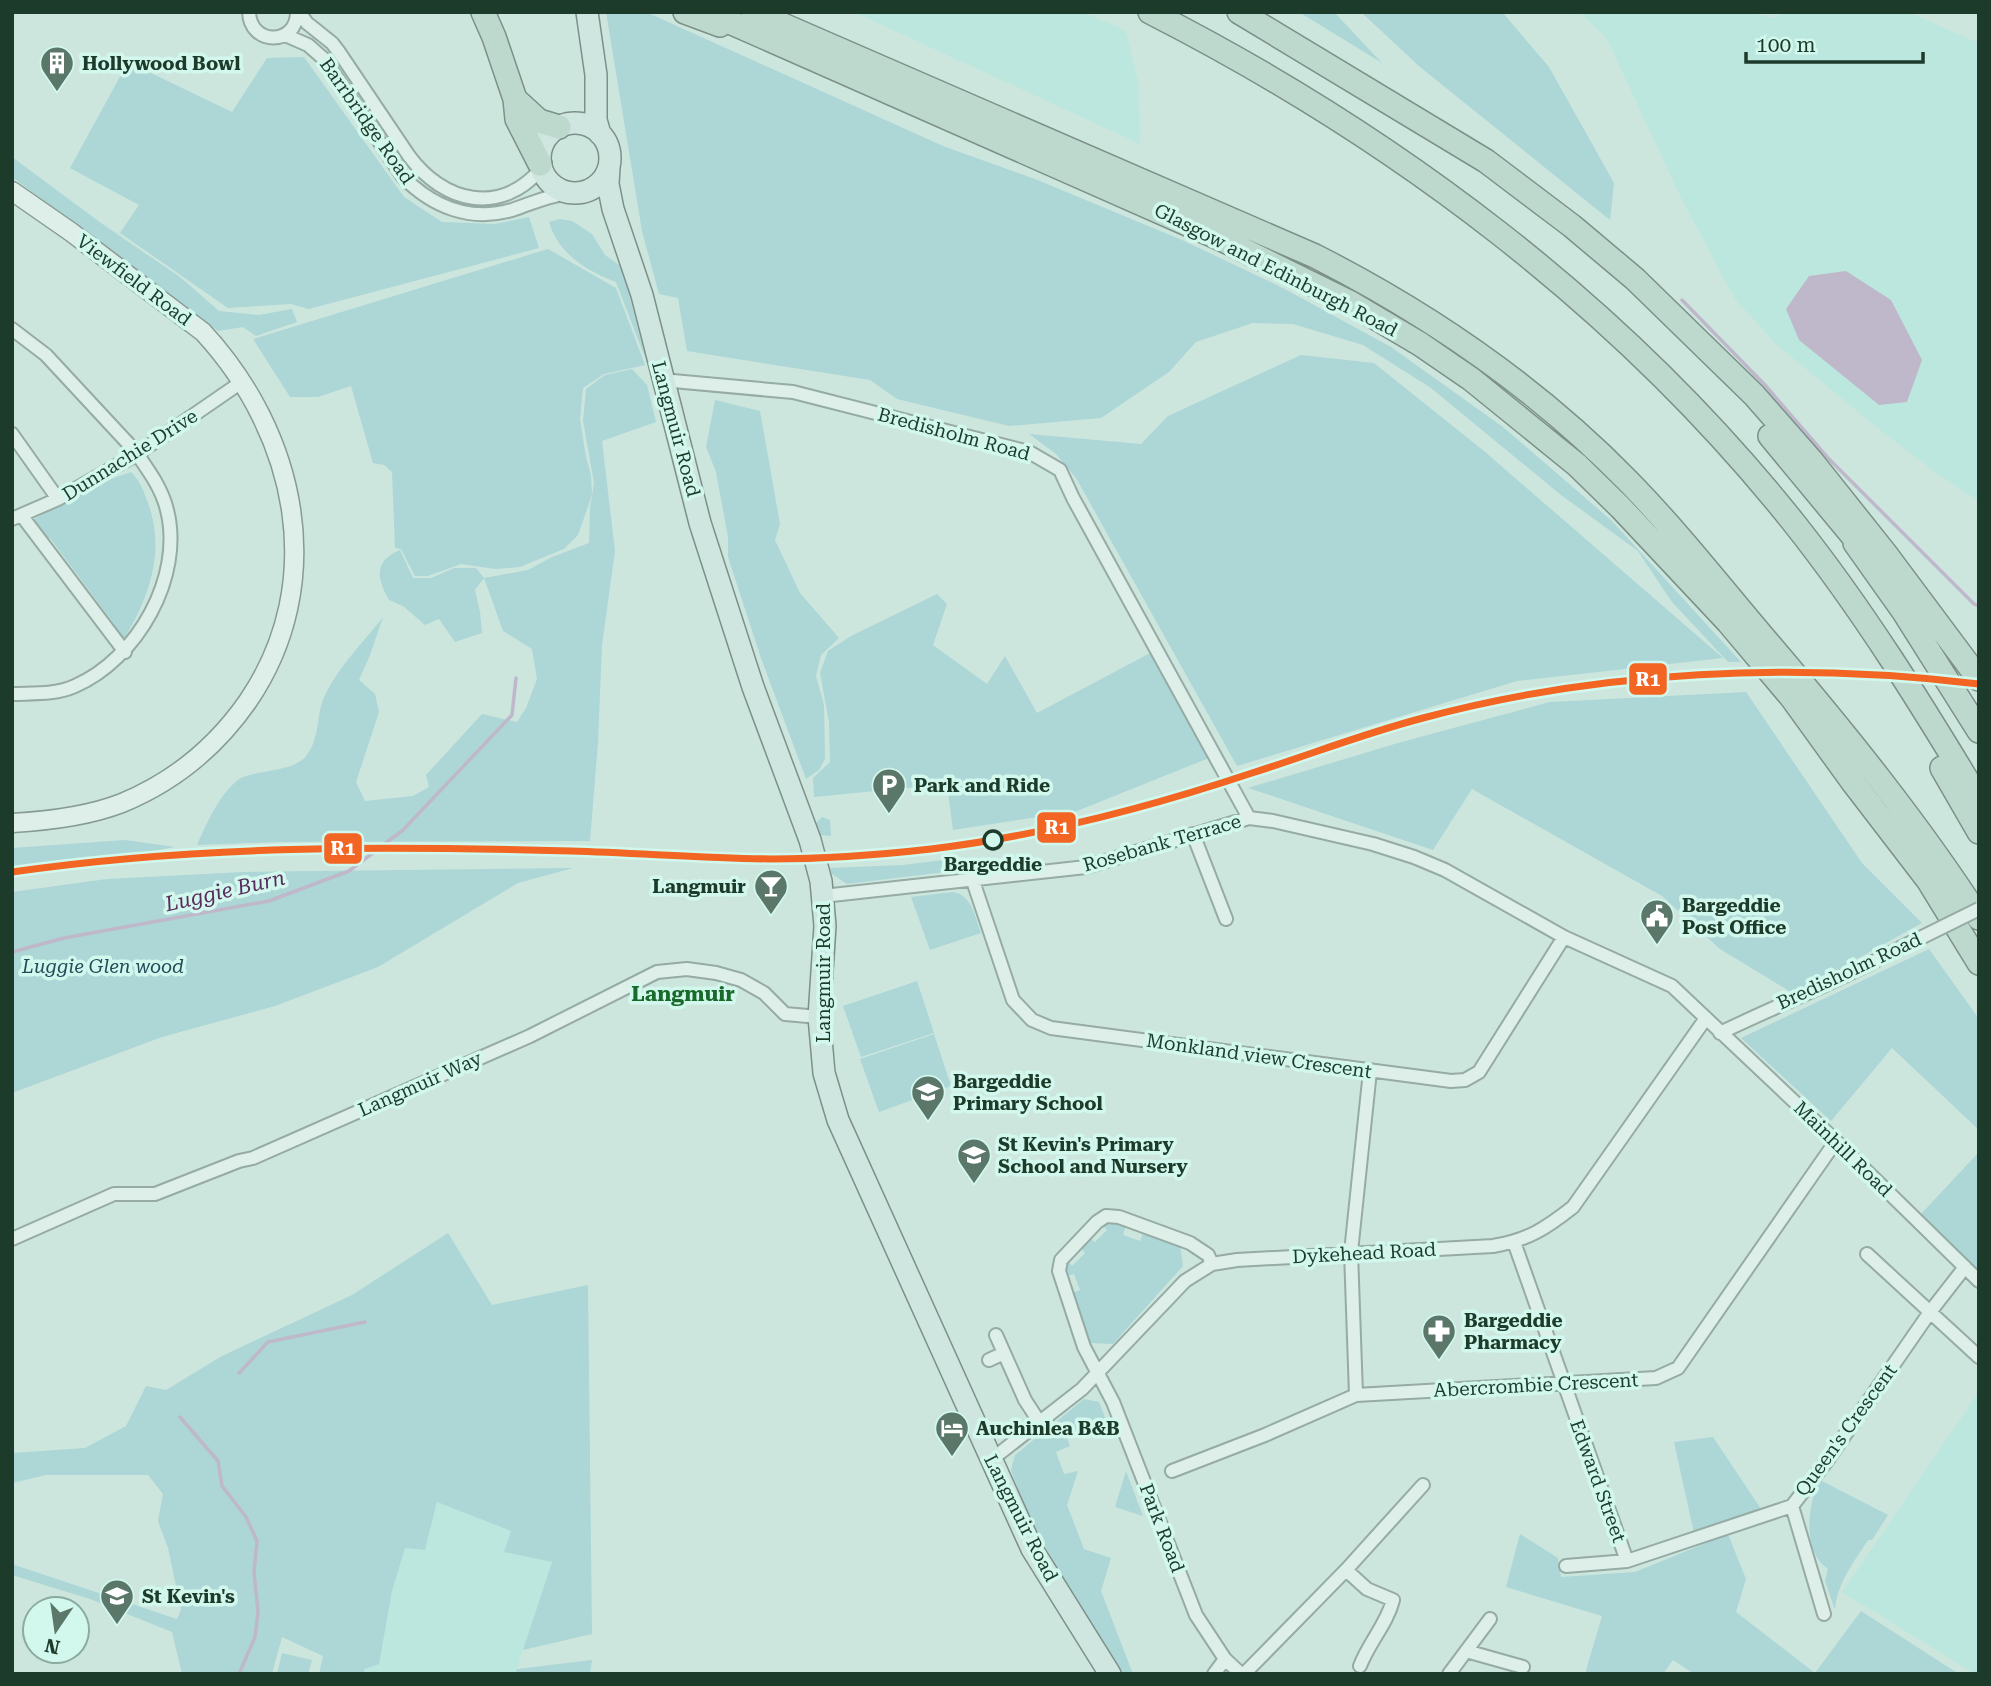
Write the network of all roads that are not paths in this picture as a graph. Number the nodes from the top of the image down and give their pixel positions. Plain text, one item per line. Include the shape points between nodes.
1 (249, 12) edge
2 (298, 12) edge
3 (483, 12) edge
4 (494, 12) edge
5 (587, 12) edge
6 (685, 12) edge
7 (707, 12) edge
8 (753, 12) edge
9 (1150, 12) edge
10 (1239, 12) edge
11 (285, 35) junction
12 (494, 37) junction
13 (1339, 71) junction
14 (851, 74) junction
15 (596, 75) junction
16 (514, 99) junction
17 (564, 125) junction
18 (600, 134) junction
19 (541, 167) junction
20 (609, 167) junction
21 (12, 191) edge
22 (572, 193) junction
23 (621, 236) junction
24 (12, 329) edge
25 (1634, 351) junction
26 (662, 380) junction
27 (243, 382) junction
28 (12, 433) edge
29 (137, 453) junction
30 (58, 499) junction
31 (17, 518) edge
32 (1841, 523) junction
33 (125, 652) junction
34 (1979, 679) edge
35 (12, 694) edge
36 (1979, 696) edge
37 (1979, 731) edge
38 (1979, 800) edge
39 (1249, 818) junction
40 (12, 823) edge
41 (1979, 832) edge
42 (1193, 834) junction
43 (973, 881) junction
44 (822, 889) junction
45 (1979, 909) edge
46 (1979, 918) edge
47 (1226, 919) dead end
48 (1564, 936) junction
49 (1979, 963) edge
50 (819, 1017) junction
51 (1706, 1018) junction
52 (1720, 1033) junction
53 (1370, 1072) junction
54 (1836, 1141) junction
55 (12, 1239) edge
56 (1514, 1242) junction
57 (1351, 1252) junction
58 (1867, 1254) dead end
59 (1212, 1264) junction
60 (1965, 1267) junction
61 (1979, 1281) edge
62 (1930, 1311) junction
63 (996, 1335) dead end
64 (1004, 1353) junction
65 (1979, 1357) edge
66 (989, 1360) dead end
67 (1099, 1372) junction
68 (1564, 1384) junction
69 (1356, 1395) junction
70 (1040, 1423) junction
71 (991, 1460) junction
72 (1172, 1471) dead end
73 (1423, 1485) dead end
74 (1792, 1506) junction
75 (1627, 1561) junction
76 (1566, 1566) dead end
77 (1346, 1570) junction
78 (1824, 1614) dead end
79 (1490, 1619) dead end
80 (1466, 1651) junction
81 (1225, 1659) junction
82 (1360, 1666) dead end
83 (1523, 1667) dead end
84 (1110, 1674) edge
85 (1214, 1674) edge
86 (1242, 1674) edge
87 (1449, 1674) edge

1 - 11 street, Barrbridge Road via 257,33 270,38
2 - 11 street, Barrbridge Road via 295,25
2 - 19 street, Barrbridge Road via 332,43 432,182 456,194 489,198 517,191
3 - 12 highway
4 - 12 highway
5 - 15 main road
6 - 14 highway
7 - 14 highway, Glasgow and Edinburgh Road
8 - 46 highway, Glasgow and Edinburgh Road via 1315,256 1439,327 1517,384 1628,481 1698,560 1839,725 1946,866
9 - 25 highway via 1258,71 1434,184 1550,275
10 - 13 highway
11 - 22 street, Barrbridge Road via 308,45 324,59 403,177 436,203 467,214 485,214
12 - 16 highway
13 - 32 highway via 1489,175 1626,286 1735,396
13 - 34 highway via 1495,168 1572,226 1662,304 1754,395 1825,476
14 - 49 highway, Glasgow and Edinburgh Road via 1207,232 1349,302 1420,344 1524,420 1621,508 1792,698 1928,880
15 - 17 main road via 585,99
15 - 18 main road
16 - 17 highway via 539,121
16 - 19 highway via 517,120
17 - 18 main road via 585,125
17 - 19 main road via 543,142
18 - 20 main road via 609,149
19 - 22 main road via 552,185
20 - 22 main road via 593,188
20 - 23 main road, Langmuir Road via 610,196
21 - 27 street, Viewfield Road via 203,332
22 - 23 main road, Langmuir Road via 593,205
23 - 26 main road, Langmuir Road via 642,295
24 - 29 street via 46,355
25 - 38 highway via 1729,446 1795,524 1864,619
25 - 41 highway via 1723,454 1822,581 1912,716
26 - 39 street, Bredisholm Road via 793,392 1029,452 1060,470
26 - 44 main road, Langmuir Road via 700,523 753,687 810,840
27 - 29 street, Dunnachie Drive
27 - 40 street, Viewfield Road via 279,461 294,525 295,573 287,614 263,679 219,737 184,769 152,788 120,804
28 - 30 street
29 - 30 street, Dunnachie Drive
29 - 33 street via 167,508 169,544 158,597
30 - 31 street, Dunnachie Drive
31 - 33 street
32 - 36 highway via 1915,609
32 - 37 highway
33 - 35 street via 75,686 54,693
39 - 42 street, Rosebank Terrace
39 - 48 street, Rosebank Terrace via 1414,856
42 - 43 street, Rosebank Terrace via 1086,867
42 - 47 street
43 - 44 street, Rosebank Terrace
43 - 53 street, Monkland view Crescent via 1013,1000 1032,1020 1051,1028
44 - 50 main road, Langmuir Road via 824,956
45 - 52 street, Bredisholm Road, bridge via 1850,975
48 - 51 street, Rosebank Terrace via 1672,986
48 - 53 street, Monkland view Crescent via 1479,1072 1451,1081
50 - 55 street, Langmuir Way via 785,1014 764,993 716,973 687,969 657,972 530,1035 253,1158 155,1194 114,1194
50 - 71 main road, Langmuir Road via 824,1073 838,1121
51 - 52 street, Mainhill Road
51 - 56 street, Dykehead Road via 1573,1207 1544,1230
52 - 54 street, Mainhill Road
53 - 57 street
54 - 60 street, Mainhill Road
54 - 68 street, Abercrombie Crescent via 1678,1368 1656,1378
56 - 57 street, Dykehead Road
56 - 68 street, Edward Street
57 - 59 street, Dykehead Road
57 - 69 street
58 - 62 street
59 - 67 street, Dykehead Road via 1185,1281
59 - 67 street, Park Road via 1208,1255 1190,1243 1119,1217 1106,1216 1097,1222 1061,1260 1059,1271 1084,1347
60 - 61 street, Mainhill Road
60 - 62 street, Queen's Crescent
62 - 65 street
62 - 74 street, Queen's Crescent
63 - 64 street
64 - 66 street
64 - 70 street
67 - 70 street, Dykehead Road
67 - 81 street, Park Road via 1196,1615
68 - 69 street, Abercrombie Crescent
68 - 75 street, Edward Street
69 - 72 street, Abercrombie Crescent
70 - 71 street, Dykehead Road
71 - 84 main road, Langmuir Road via 1032,1549
73 - 77 street
74 - 75 street, Queen's Crescent
74 - 78 street
75 - 76 street, Queen's Crescent
77 - 82 street via 1367,1589 1394,1600
77 - 86 street
79 - 80 street
80 - 83 street
80 - 87 street
81 - 85 street
81 - 86 street, Park Road

